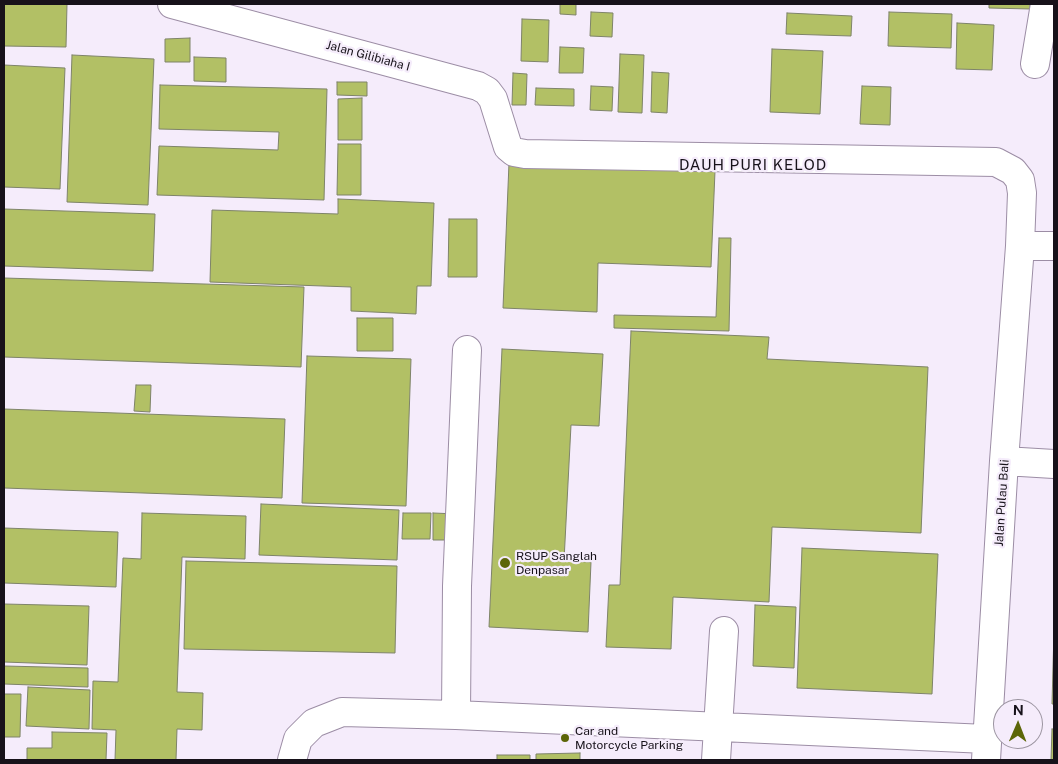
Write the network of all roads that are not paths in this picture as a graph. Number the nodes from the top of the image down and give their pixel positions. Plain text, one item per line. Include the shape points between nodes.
1 (172, 4) edge
2 (1045, 4) edge
3 (1035, 64) dead end
4 (525, 154) joint
5 (1020, 246) junction
6 (1054, 246) edge
7 (467, 350) dead end
8 (1004, 461) junction
9 (1054, 464) edge
10 (724, 631) dead end
11 (456, 715) junction
12 (717, 727) junction
13 (986, 749) edge
14 (292, 760) edge
15 (716, 760) edge

1 - 4 street, Jalan Gilibiaha I via 478,86 493,99 508,147
2 - 3 street
4 - 5 street, Jalan Pulau Bali via 996,162 1013,171 1020,180
5 - 6 street
5 - 8 street, Jalan Pulau Bali
7 - 11 street
8 - 9 street
8 - 13 street, Jalan Pulau Bali
10 - 12 street
11 - 12 street
11 - 14 street via 342,712 314,723 298,739
12 - 13 street
12 - 15 street

